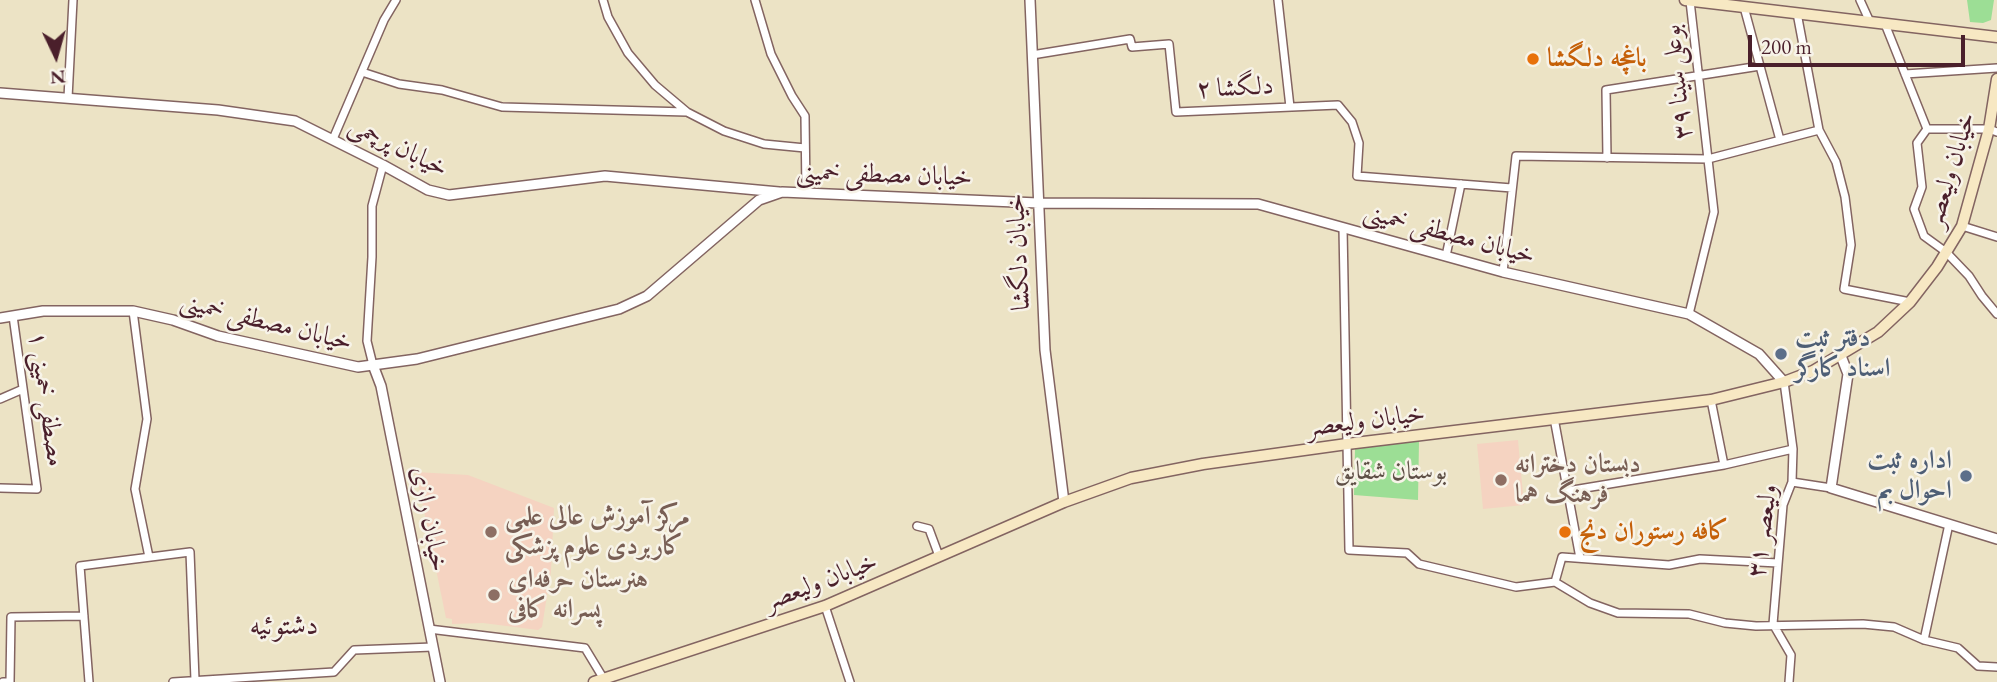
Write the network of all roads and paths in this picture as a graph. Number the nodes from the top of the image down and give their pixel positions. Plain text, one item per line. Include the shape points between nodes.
1 (74, 0) edge
2 (396, 0) edge
3 (603, 0) edge
4 (755, 0) edge
5 (1030, 0) edge
6 (1278, 0) edge
7 (1688, 0) edge
8 (1860, 0) edge
9 (1715, 2) edge
10 (1744, 7) junction
11 (1797, 13) junction
12 (1870, 22) junction
13 (1885, 24) junction
14 (1997, 37) edge
15 (1032, 55) junction
16 (1760, 66) junction
17 (1997, 68) edge
18 (362, 72) junction
19 (1905, 74) junction
20 (1698, 76) junction
21 (1997, 79) edge
22 (0, 93) edge
23 (68, 98) junction
24 (1290, 107) junction
25 (687, 111) junction
26 (1927, 129) junction
27 (1819, 130) junction
28 (1993, 130) edge
29 (334, 139) junction
30 (1780, 140) junction
31 (805, 148) junction
32 (1607, 158) junction
33 (1708, 159) junction
34 (383, 165) junction
35 (1461, 184) junction
36 (1512, 188) junction
37 (782, 192) junction
38 (806, 193) junction
39 (1038, 203) junction
40 (1962, 226) junction
41 (1343, 228) junction
42 (1997, 237) edge
43 (1946, 252) junction
44 (1446, 256) junction
45 (1503, 272) junction
46 (1910, 302) junction
47 (133, 312) junction
48 (1689, 314) junction
49 (1997, 314) edge
50 (13, 316) junction
51 (0, 318) edge
52 (1841, 356) junction
53 (373, 365) junction
54 (1784, 382) junction
55 (23, 389) junction
56 (0, 399) edge
57 (1710, 400) junction
58 (1554, 418) junction
59 (1347, 444) junction
60 (1793, 449) junction
61 (1724, 466) junction
62 (1792, 482) junction
63 (0, 488) edge
64 (1831, 488) junction
65 (1567, 491) junction
66 (1064, 502) junction
67 (1949, 524) junction
68 (917, 526) dead end
69 (1997, 538) edge
70 (939, 556) junction
71 (149, 557) junction
72 (1580, 558) junction
73 (1778, 563) junction
74 (1555, 582) junction
75 (825, 606) junction
76 (84, 616) junction
77 (1773, 624) junction
78 (429, 629) junction
79 (1924, 640) junction
80 (433, 647) junction
81 (1997, 667) edge
82 (195, 681) edge
83 (604, 681) edge
84 (3, 682) edge
85 (10, 682) edge
86 (89, 682) edge
87 (173, 682) edge
88 (440, 682) edge
89 (850, 682) edge
90 (1789, 682) edge

1 - 23 street
2 - 18 street
3 - 25 street via 628,53 655,85
4 - 31 street via 771,54 804,116
5 - 15 street, خیابان دلگشا
6 - 24 street
7 - 9 main road
7 - 20 street, بوعلی سینا ۳۹
8 - 12 street
9 - 10 main road
10 - 11 main road
10 - 16 street
11 - 12 main road
11 - 27 street
12 - 13 main road
13 - 14 main road
13 - 19 street
15 - 24 street, دلگشا ۲ via 1130,39 1132,47 1168,44 1176,112
15 - 39 street, خیابان دلگشا
16 - 20 street
16 - 30 street
17 - 19 street
18 - 25 street via 502,107
18 - 29 street
19 - 26 street
20 - 32 street via 1606,90
20 - 33 street, بوعلی سینا ۳۹
21 - 28 main road, خیابان ولیعصر
22 - 23 street, خیابان پرچمی
23 - 29 street, خیابان پرچمی via 295,121
24 - 35 street, دلگشا ۲ via 1338,105 1352,122 1359,143 1357,176
25 - 31 street via 724,131 764,144
26 - 28 street
26 - 43 street via 1917,143 1922,187 1914,209 1924,236
27 - 30 street
27 - 46 street via 1836,162 1845,197 1850,245 1844,289
28 - 40 main road, خیابان ولیعصر
29 - 34 street, خیابان پرچمی
30 - 33 street
31 - 38 street
32 - 33 street
32 - 36 street via 1516,156
33 - 48 street, بوعلی سینا ۳۹ via 1714,212
34 - 37 street, خیابان پرچمی via 428,190 449,195 605,176
34 - 53 street via 372,206 367,341
35 - 36 street
35 - 44 street
36 - 45 street
37 - 38 street, خیابان مصطفی خمینی
37 - 53 street, خیابان مصطفی خمینی via 758,201 647,296 619,309 417,359
38 - 39 street, خیابان مصطفی خمینی
39 - 41 street, خیابان مصطفی خمینی via 1258,204
39 - 66 street, خیابان دلگشا via 1045,350
40 - 42 street
40 - 43 main road, خیابان ولیعصر
41 - 44 street, خیابان مصطفی خمینی
41 - 59 street
43 - 46 main road, خیابان ولیعصر
43 - 49 street
44 - 45 street, خیابان مصطفی خمینی
45 - 48 street, خیابان مصطفی خمینی
46 - 52 main road, خیابان ولیعصر via 1878,332
47 - 50 street, خیابان مصطفی خمینی via 43,311
47 - 53 street, خیابان مصطفی خمینی via 358,367
47 - 71 street via 147,419 135,489
48 - 54 street, خیابان مصطفی خمینی via 1759,354
50 - 51 street, خیابان مصطفی خمینی
50 - 55 street, مصطفی خمینی ۱
52 - 54 main road, خیابان ولیعصر
52 - 64 street via 1848,374
53 - 78 street, خیابان رازی
54 - 57 main road, خیابان ولیعصر
54 - 60 street, ولیعصر ۳۱
55 - 56 street
55 - 63 street, مصطفی خمینی ۱ via 37,489
57 - 58 main road, خیابان ولیعصر
57 - 61 street
58 - 59 main road, خیابان ولیعصر
58 - 65 street
59 - 66 main road, خیابان ولیعصر via 1131,478
59 - 74 street via 1349,550 1407,553 1419,565 1516,587
60 - 61 street
60 - 62 street, ولیعصر ۳۱
61 - 65 street
62 - 64 street
62 - 73 street, ولیعصر ۳۱ via 1783,505
64 - 67 street
65 - 72 street
66 - 70 main road, خیابان ولیعصر
67 - 69 street
67 - 79 street
68 - 70 street via 929,529
70 - 75 main road, خیابان ولیعصر
71 - 76 street via 80,566
71 - 82 street via 190,552
72 - 73 street via 1669,565 1700,559
72 - 74 street via 1562,557
73 - 77 street, ولیعصر ۳۱
74 - 77 street via 1618,613 1689,614 1725,623
75 - 83 main road, خیابان ولیعصر
75 - 89 street
76 - 85 street via 11,617
76 - 86 street
77 - 79 street via 1894,627
77 - 90 street via 1791,655
78 - 80 street, خیابان رازی
78 - 83 street via 585,648
79 - 81 street via 1958,648 1978,666
80 - 82 street via 354,650 334,672
80 - 88 street, خیابان رازی
82 - 87 street
84 - 85 street

